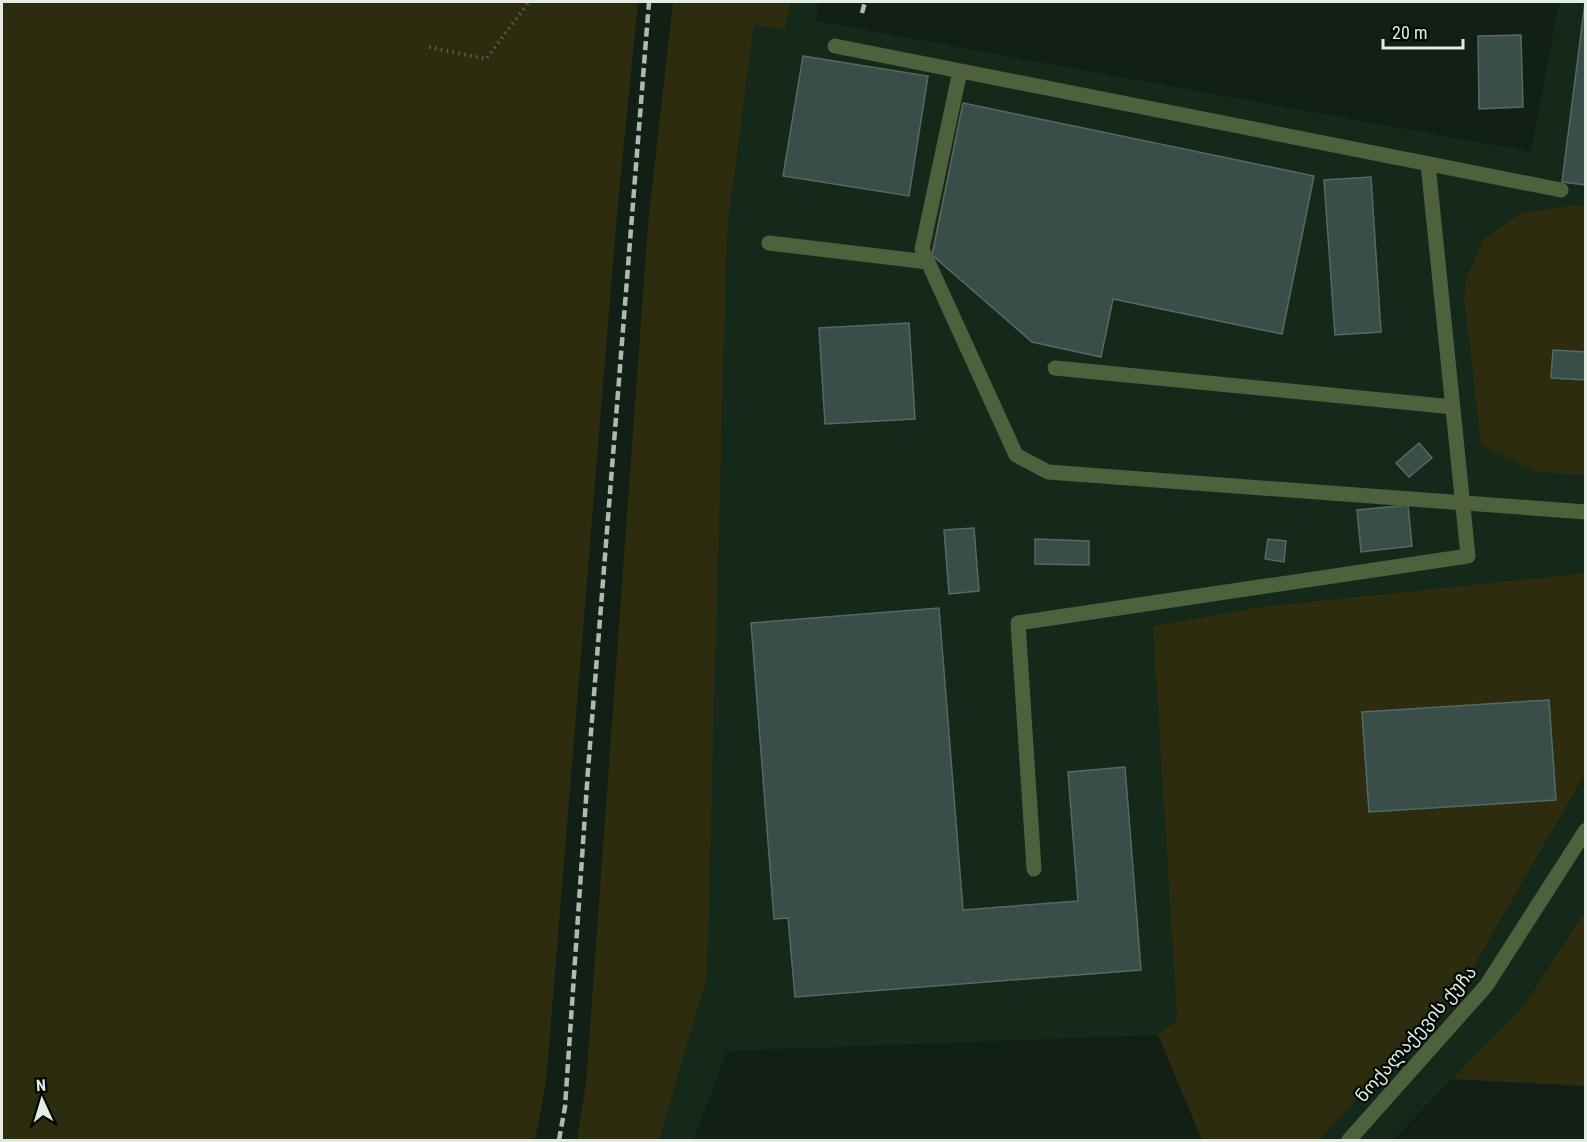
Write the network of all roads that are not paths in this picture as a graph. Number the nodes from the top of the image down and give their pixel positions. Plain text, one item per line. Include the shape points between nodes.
1 (835, 46) dead end
2 (960, 71) junction
3 (1428, 164) junction
4 (1560, 190) dead end
5 (769, 243) dead end
6 (927, 262) junction
7 (1055, 368) dead end
8 (1453, 407) junction
9 (1463, 502) junction
10 (1586, 512) edge
11 (1586, 830) edge
12 (1034, 869) dead end
13 (1349, 1140) edge

1 - 2 street
2 - 3 street
2 - 6 street via 922,249
3 - 4 street
3 - 8 street
5 - 6 street
6 - 9 street via 1016,455 1047,472
7 - 8 street
8 - 9 street
9 - 10 street
9 - 12 street via 1468,556 1018,623
11 - 13 street, ნოქალაქევის ქუჩა via 1486,986

